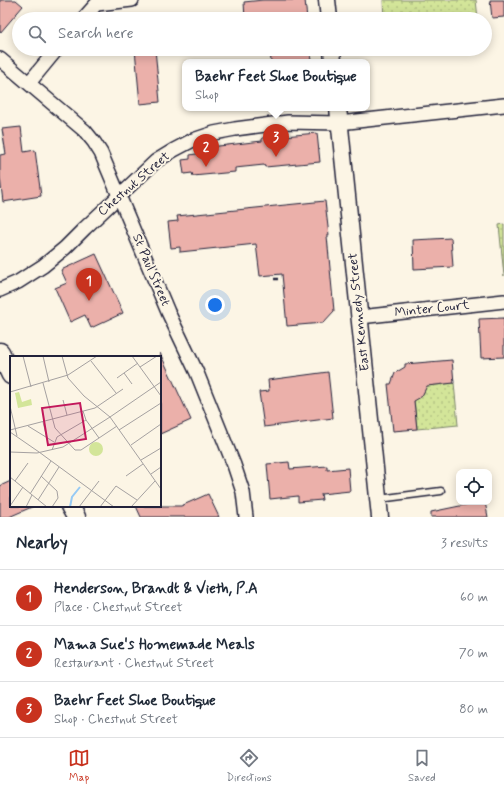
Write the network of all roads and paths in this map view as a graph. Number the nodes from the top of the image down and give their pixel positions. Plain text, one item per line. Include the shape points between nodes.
1 (132, 0) edge
2 (327, 0) edge
3 (98, 2) edge
4 (89, 12) edge
5 (328, 12) edge
6 (51, 56) edge
7 (0, 59) edge
8 (29, 83) junction
9 (504, 105) edge
10 (339, 115) edge
11 (118, 196) junction
12 (274, 279) dead end
13 (280, 279) dead end
14 (0, 290) edge
15 (504, 301) edge
16 (360, 317) junction
17 (0, 352) edge
18 (10, 373) edge
19 (441, 491) dead end
20 (378, 499) junction
21 (71, 507) edge
22 (76, 517) edge
23 (246, 517) edge
24 (380, 517) edge

1 - 3 street
2 - 5 street
3 - 4 street
6 - 8 street
7 - 8 street, St Paul Street
8 - 11 street, St Paul Street via 94,142
9 - 10 street, Chestnut Street
10 - 11 street, Chestnut Street via 235,129 193,140 156,162
10 - 16 street, East Kennedy Street
11 - 14 street, Chestnut Street via 65,248 18,282
11 - 23 street, St Paul Street via 197,373 243,492
12 - 13 path
15 - 16 street, Minter Court
16 - 20 street, East Kennedy Street
17 - 18 main road
19 - 20 lane
20 - 24 street, East Kennedy Street
21 - 22 main road

